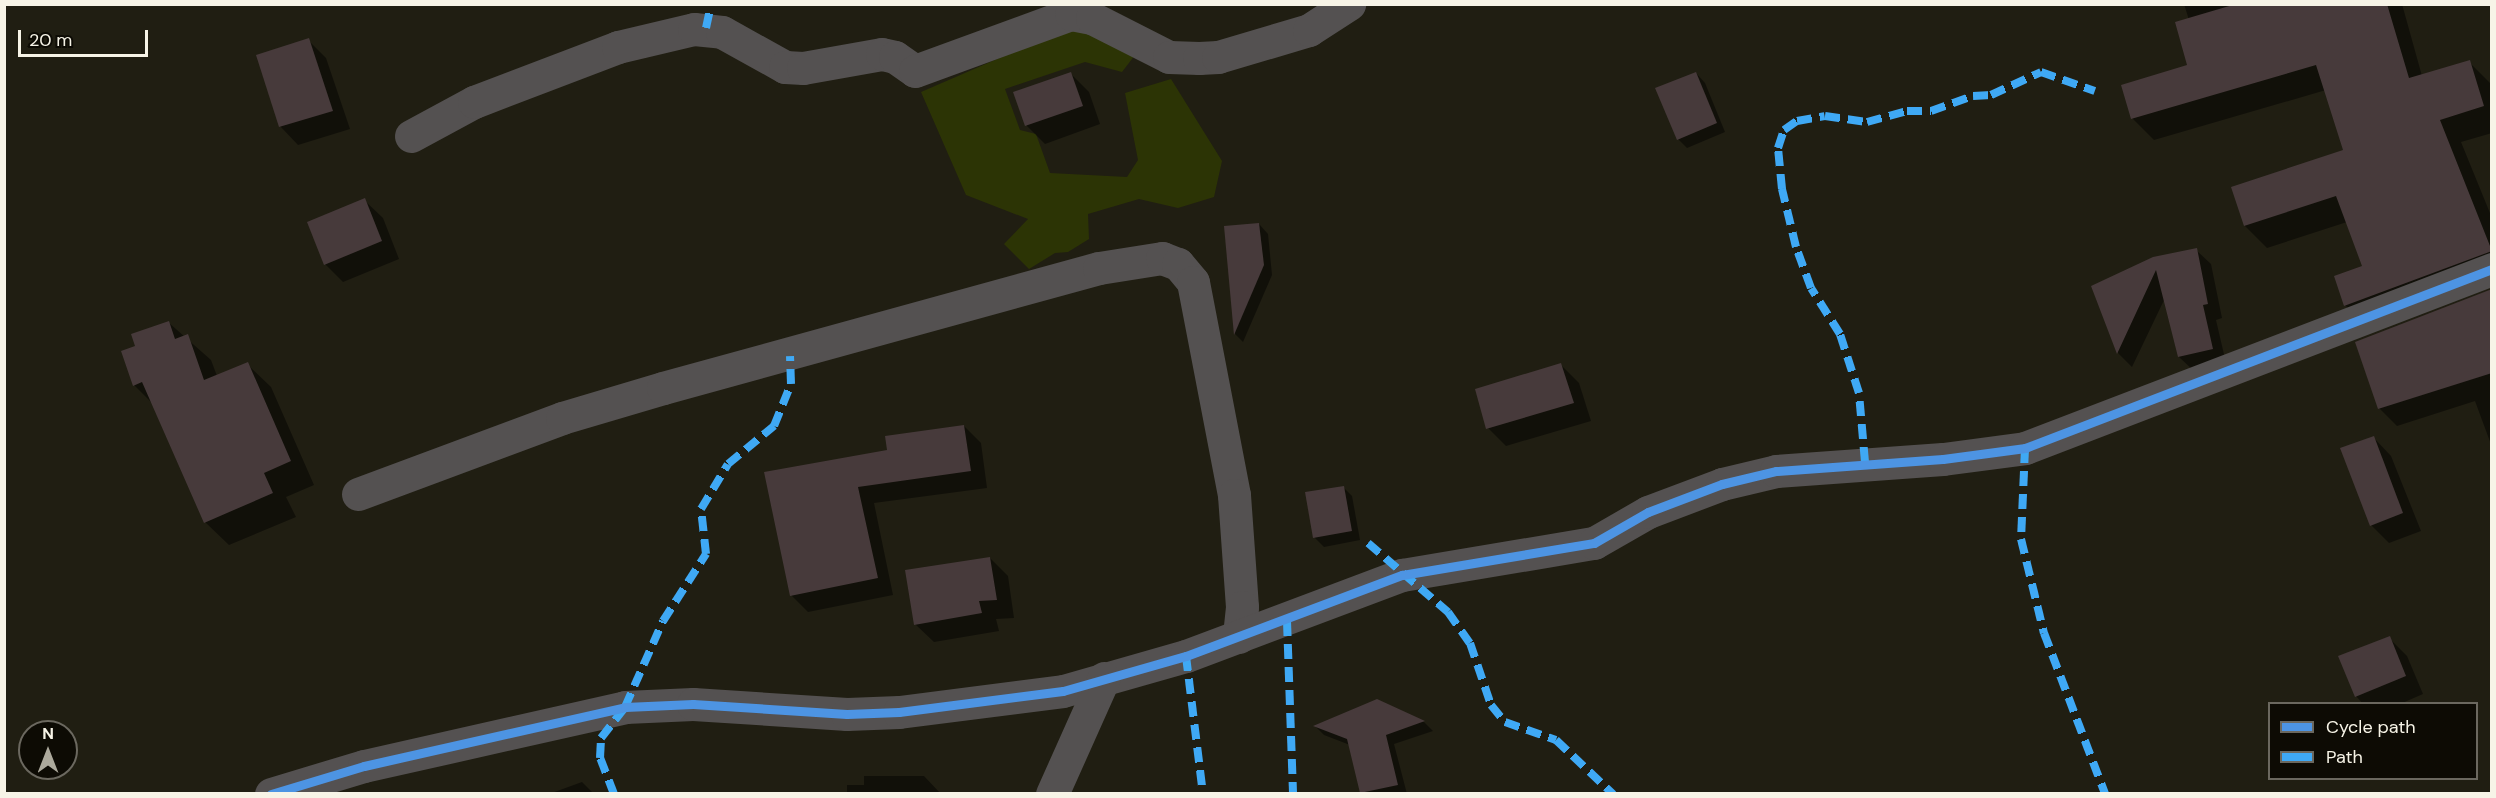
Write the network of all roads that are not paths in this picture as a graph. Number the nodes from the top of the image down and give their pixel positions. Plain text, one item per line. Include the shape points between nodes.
1 (1349, 4) edge
2 (411, 136) dead end
3 (2492, 269) edge
4 (358, 494) dead end
5 (1239, 637) junction
6 (1104, 678) junction
7 (271, 794) edge
8 (1052, 794) edge

1 - 2 street via 1309,30 1218,57 1200,58 1169,57 1092,18 1071,14 915,71 895,57 882,54 803,68 785,67 722,32 694,29 606,51 474,102
3 - 5 street via 2025,448 1766,474 1682,497 1594,543 1402,575
4 - 5 street via 562,418 663,388 1099,268 1162,258 1178,264 1193,282 1234,495 1242,606
5 - 6 street via 1158,665
6 - 7 street via 1063,690 899,712 847,714 693,704 625,707 364,766
6 - 8 street

